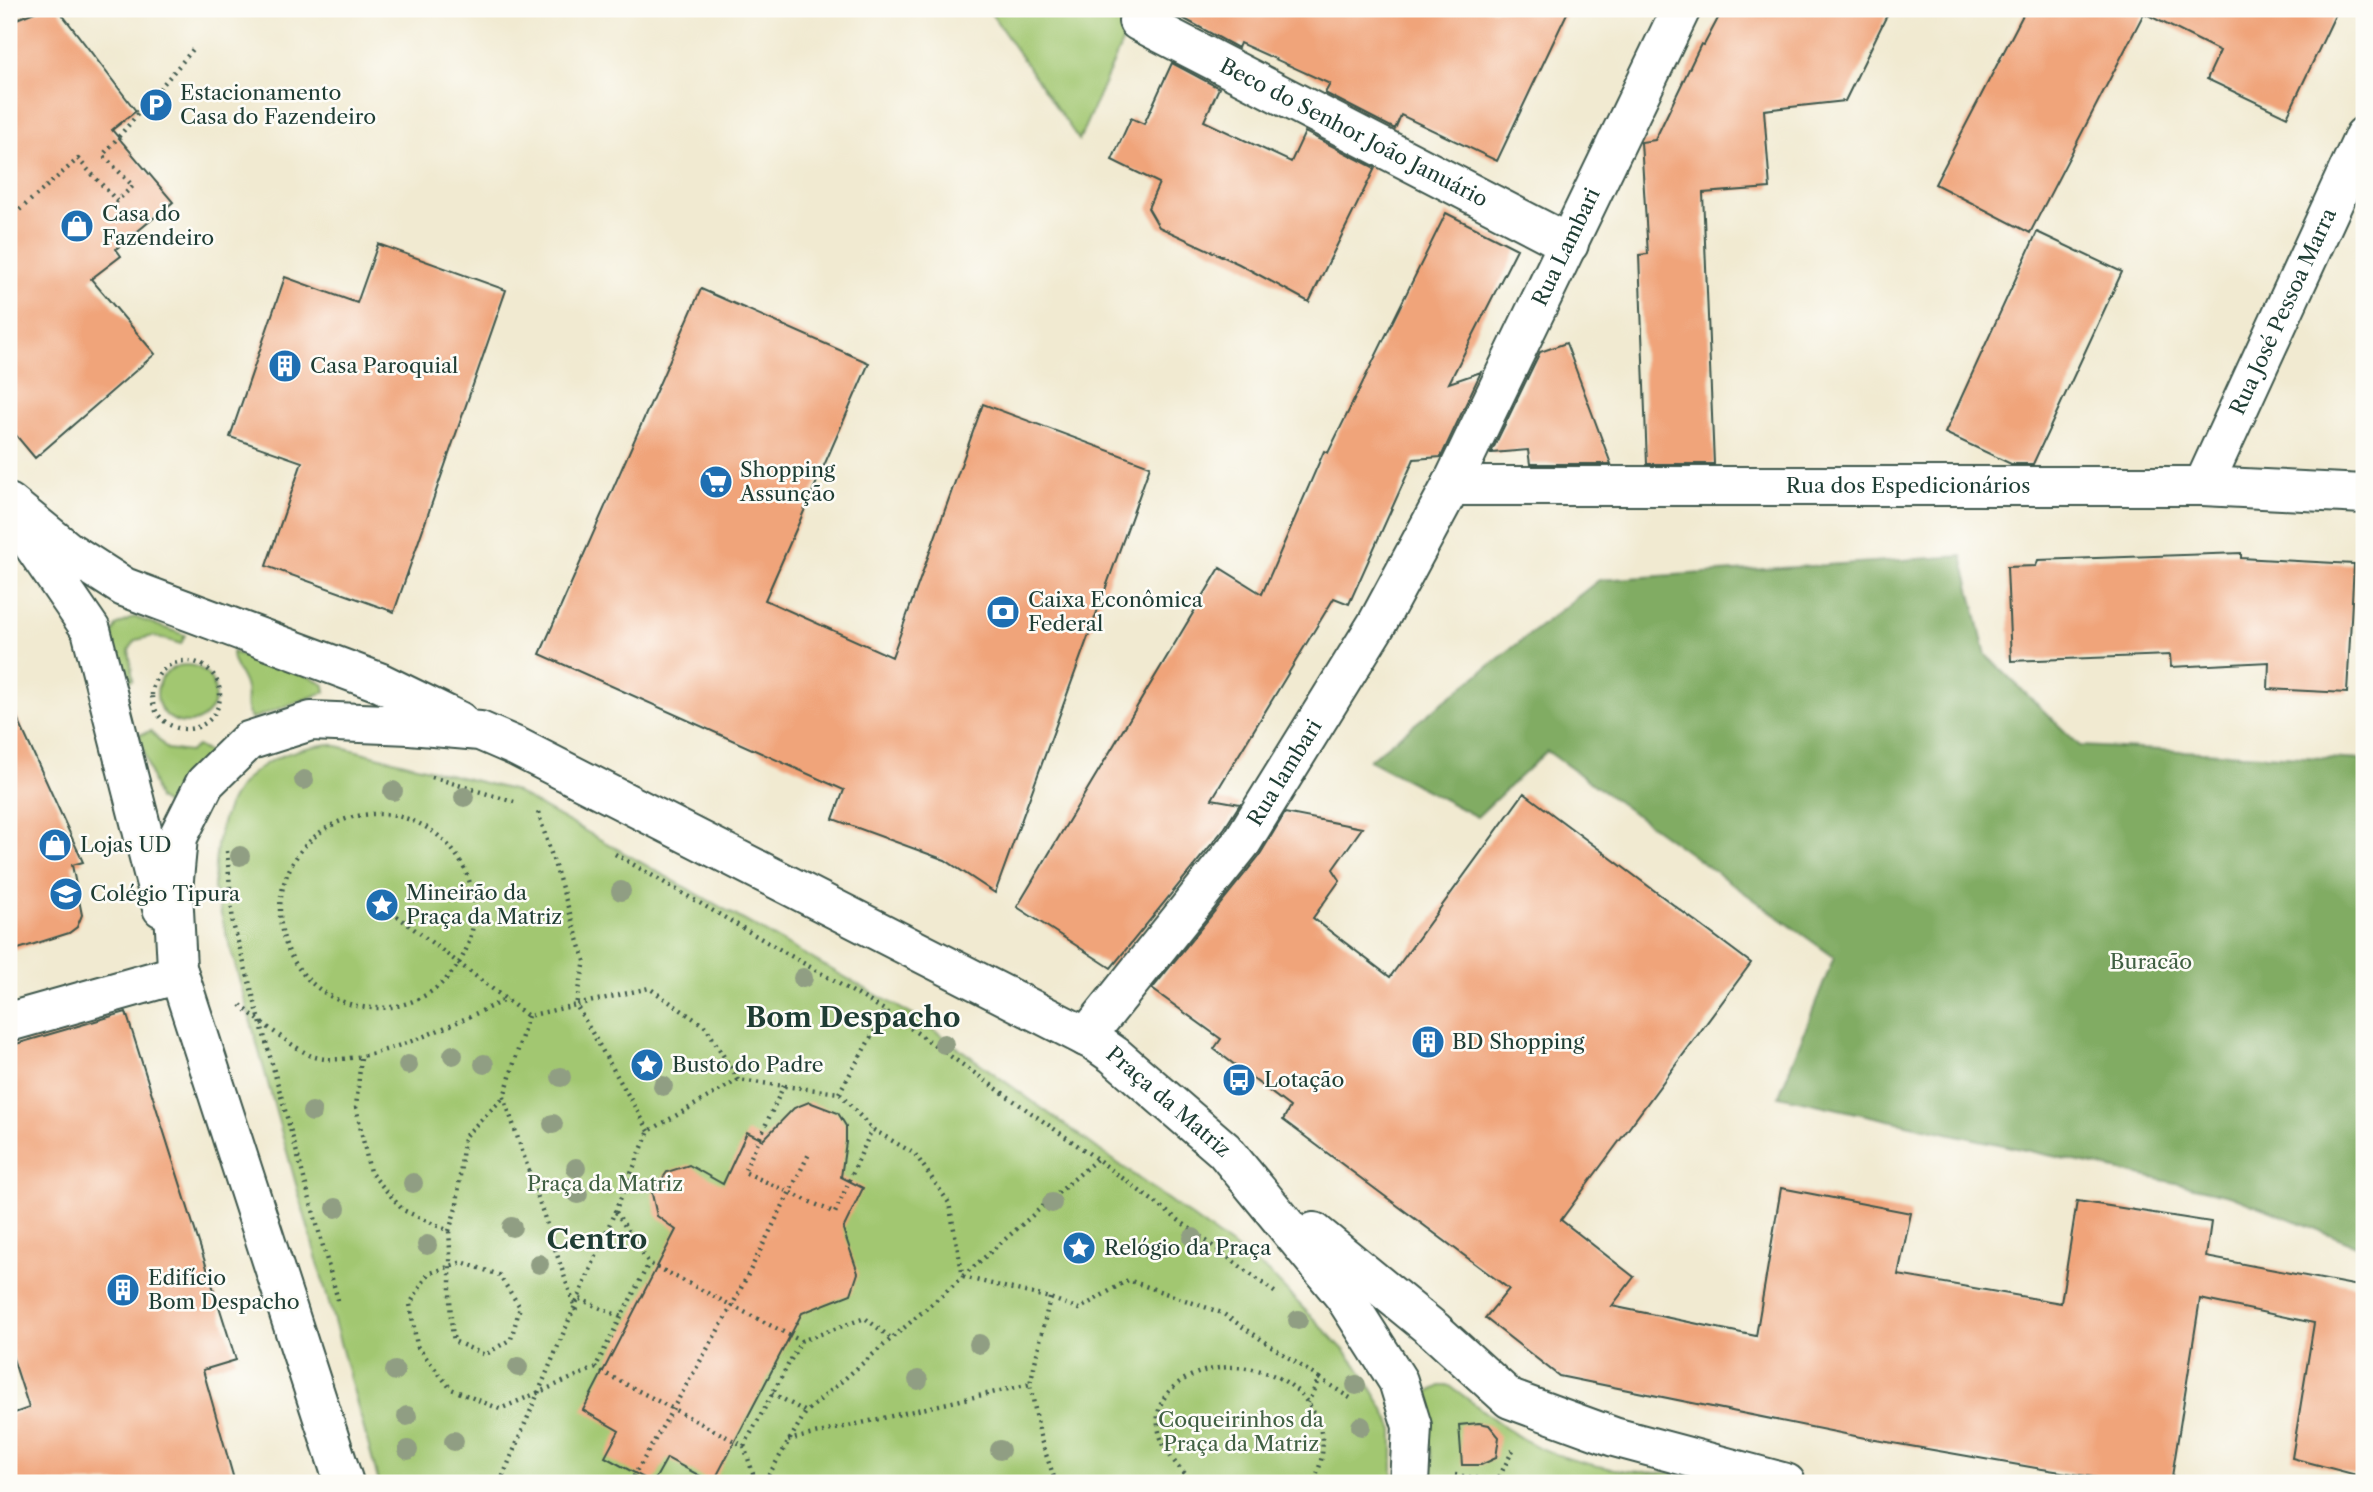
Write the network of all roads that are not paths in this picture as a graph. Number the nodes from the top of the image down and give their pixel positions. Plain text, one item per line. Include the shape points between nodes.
1 (1681, 9) edge
2 (1138, 21) dead end
3 (2364, 136) edge
4 (1569, 244) junction
5 (1451, 486) junction
6 (2203, 486) junction
7 (2364, 494) edge
8 (9, 503) edge
9 (9, 510) edge
10 (480, 732) junction
11 (178, 971) junction
12 (9, 1022) edge
13 (1086, 1037) junction
14 (1251, 1180) junction
15 (344, 1483) edge
16 (1409, 1483) edge
17 (1786, 1483) edge

1 - 4 main road, Rua Lambari
2 - 4 main road, Beco do Senhor João Januário
3 - 6 main road, Rua José Pessoa Marra
4 - 5 main road, Rua Lambari
5 - 6 main road, Rua dos Espedicionários
5 - 13 main road, Rua lambari via 1378,622 1242,842
6 - 7 main road, Rua dos Espedicionários
8 - 10 main road via 68,551 124,587 379,682
9 - 11 main road via 91,630
10 - 11 main road, Praça da Matriz via 311,721 248,741 205,783 178,837 173,890
10 - 13 main road, Praça da Matriz
11 - 12 main road
11 - 15 main road, Praça da Matriz
13 - 14 main road, Praça da Matriz via 1114,1055 1224,1150
14 - 16 main road, Praça da Matriz via 1345,1296 1398,1381 1412,1426
14 - 17 main road via 1510,1399 1614,1437

